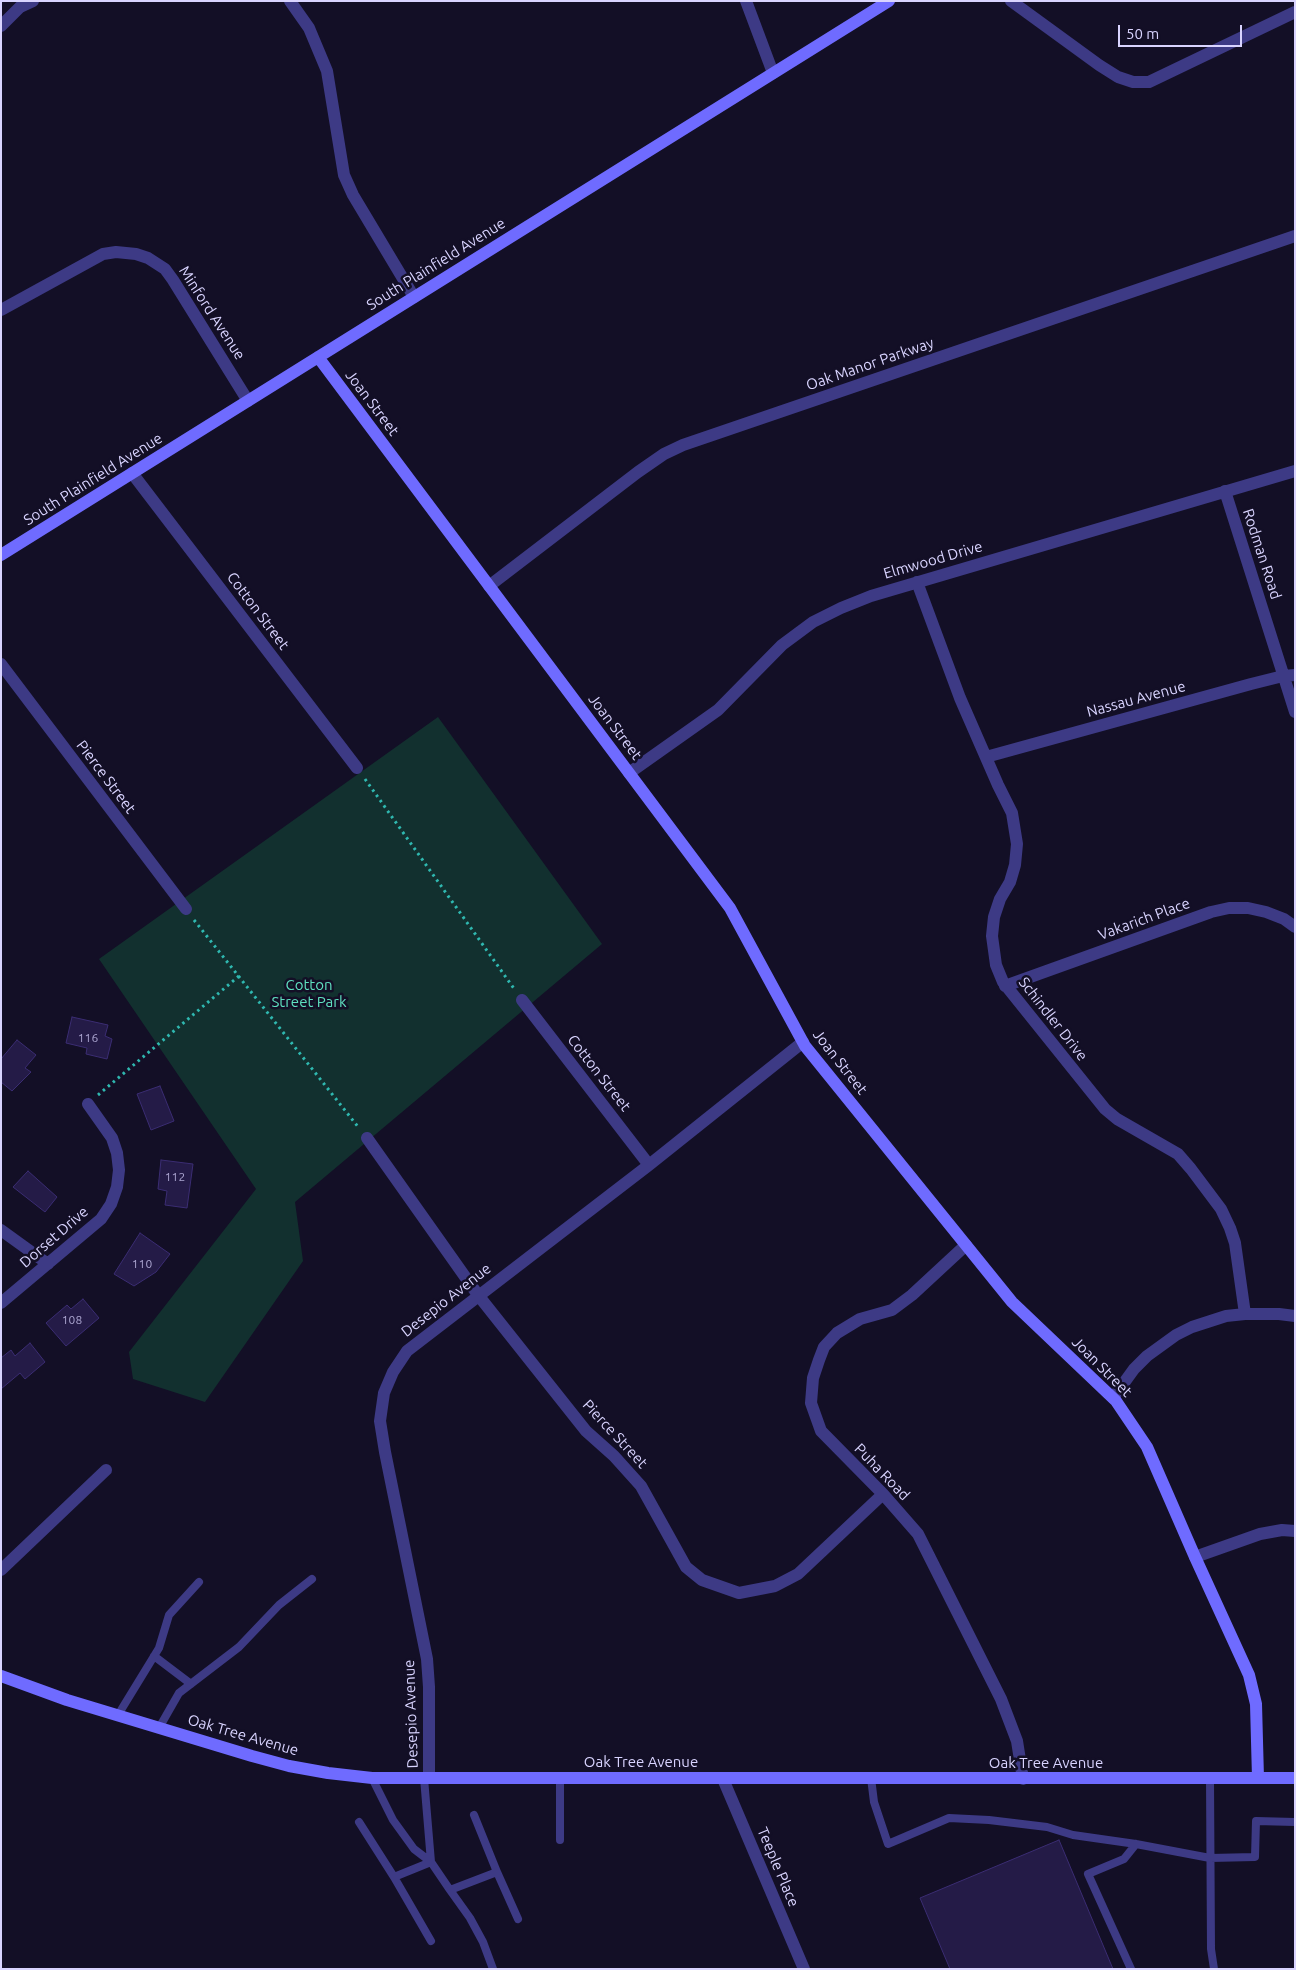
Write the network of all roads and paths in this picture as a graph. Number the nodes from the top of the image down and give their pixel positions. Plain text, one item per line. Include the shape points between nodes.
1 (33, 1) edge
2 (290, 1) edge
3 (746, 1) edge
4 (889, 1) edge
5 (1011, 1) edge
6 (18, 4) edge
7 (1295, 12) edge
8 (1, 26) edge
9 (773, 73) junction
10 (1295, 236) edge
11 (414, 297) junction
12 (1, 310) edge
13 (318, 357) junction
14 (248, 401) junction
15 (1295, 471) edge
16 (132, 473) junction
17 (1224, 492) junction
18 (1, 555) edge
19 (917, 582) junction
20 (489, 586) junction
21 (1, 664) edge
22 (1289, 676) edge
23 (1295, 712) edge
24 (986, 757) junction
25 (357, 768) joint
26 (629, 773) junction
27 (186, 909) joint
28 (1295, 927) edge
29 (239, 976) junction
30 (1006, 986) junction
31 (522, 1000) joint
32 (803, 1042) junction
33 (88, 1104) joint
34 (367, 1138) joint
35 (649, 1165) junction
36 (1, 1230) edge
37 (966, 1245) junction
38 (48, 1264) junction
39 (478, 1295) junction
40 (1, 1303) edge
41 (1245, 1314) junction
42 (1295, 1316) edge
43 (1113, 1398) junction
44 (106, 1470) dead end
45 (883, 1494) junction
46 (1295, 1531) edge
47 (1195, 1557) junction
48 (1, 1570) edge
49 (312, 1579) dead end
50 (199, 1582) dead end
51 (154, 1656) junction
52 (1, 1676) edge
53 (191, 1684) junction
54 (118, 1715) junction
55 (159, 1728) junction
56 (372, 1778) junction
57 (426, 1778) junction
58 (560, 1778) junction
59 (871, 1778) junction
60 (1258, 1778) junction
61 (1295, 1778) edge
62 (723, 1779) junction
63 (1023, 1779) junction
64 (1210, 1779) junction
65 (474, 1815) dead end
66 (359, 1822) dead end
67 (1295, 1822) edge
68 (560, 1840) dead end
69 (1136, 1844) junction
70 (1210, 1858) junction
71 (431, 1862) junction
72 (497, 1872) junction
73 (394, 1877) junction
74 (450, 1890) junction
75 (518, 1919) dead end
76 (431, 1941) dead end
77 (493, 1969) edge
78 (804, 1969) edge
79 (1131, 1969) edge
80 (1214, 1969) edge

1 - 6 street
2 - 11 street via 308,28 327,71 344,176
3 - 9 street
4 - 9 street, South Plainfield Avenue
5 - 7 street via 1118,77 1133,82 1149,82
6 - 8 street
9 - 11 street, South Plainfield Avenue
10 - 20 street, Oak Manor Parkway via 683,445 638,472
11 - 13 street, South Plainfield Avenue
12 - 14 street, Minford Avenue via 103,254 116,252 148,258 165,269 173,280
13 - 14 street, South Plainfield Avenue
13 - 20 street, Joan Street
14 - 16 street, South Plainfield Avenue
15 - 17 street, Elmwood Drive
16 - 18 street, South Plainfield Avenue
16 - 25 street, Cotton Street
17 - 19 street, Elmwood Drive
17 - 22 street, Rodman Road
19 - 24 street, Schindler Drive via 960,698
19 - 26 street, Elmwood Drive via 871,596 812,622 782,646 718,710
20 - 26 street, Joan Street
21 - 27 street, Pierce Street
22 - 23 street, Rodman Road
22 - 24 street, Nassau Avenue
24 - 30 street, Schindler Drive via 1008,803 1017,833 1015,865 994,917 992,936 996,964
25 - 31 path
26 - 32 street, Joan Street via 730,908
27 - 29 path
28 - 30 street, Vakarich Place via 1266,912 1229,908
29 - 33 path
29 - 34 path
30 - 41 street, Schindler Drive via 1105,1109 1178,1154 1191,1169 1230,1228
31 - 35 street, Cotton Street
32 - 35 street, Desepio Avenue
32 - 37 street, Joan Street
33 - 38 street, Dorset Drive via 112,1138 119,1170 117,1187 101,1219
34 - 39 street, Pierce Street
35 - 39 street, Desepio Avenue
36 - 38 street
37 - 43 street, Joan Street via 1012,1302
37 - 45 street, Puha Road via 912,1296 892,1310 860,1319 837,1333 824,1347 819,1360 813,1378 812,1402 820,1431
38 - 40 street, Dorset Drive
39 - 45 street, Pierce Street via 586,1431 641,1486 686,1567 702,1580 739,1593 775,1586 798,1574
39 - 57 street, Desepio Avenue via 407,1351 384,1393 380,1421 427,1659
41 - 42 street
41 - 43 street via 1209,1321 1169,1340 1134,1369
43 - 47 street, Joan Street via 1147,1447
44 - 48 street
45 - 63 street, Puha Road via 918,1534 982,1659 1010,1720
46 - 47 street via 1260,1534
47 - 60 street, Joan Street via 1249,1675 1256,1704
49 - 53 lane via 279,1605 239,1647
50 - 51 lane via 169,1615
51 - 53 lane
51 - 54 lane
52 - 54 street, Oak Tree Avenue
53 - 55 lane via 179,1693
54 - 55 street, Oak Tree Avenue
55 - 56 street, Oak Tree Avenue via 289,1766
56 - 57 street, Oak Tree Avenue
56 - 71 lane via 393,1820 414,1849
57 - 58 street, Oak Tree Avenue
57 - 71 lane
58 - 62 street, Oak Tree Avenue
58 - 68 lane
59 - 62 street, Oak Tree Avenue
59 - 63 street, Oak Tree Avenue
59 - 69 lane via 874,1802 888,1844 949,1818 1046,1827 1073,1835
60 - 61 street, Oak Tree Avenue
60 - 64 street, Oak Tree Avenue
62 - 78 street, Teeple Place
63 - 64 street, Oak Tree Avenue
64 - 70 lane
65 - 72 lane
66 - 73 lane
67 - 70 lane via 1256,1821 1256,1857
69 - 70 lane
69 - 79 lane via 1124,1859 1088,1874
70 - 80 lane
71 - 73 lane
71 - 74 lane
72 - 74 lane
72 - 75 lane
73 - 76 lane
74 - 77 lane via 470,1918

